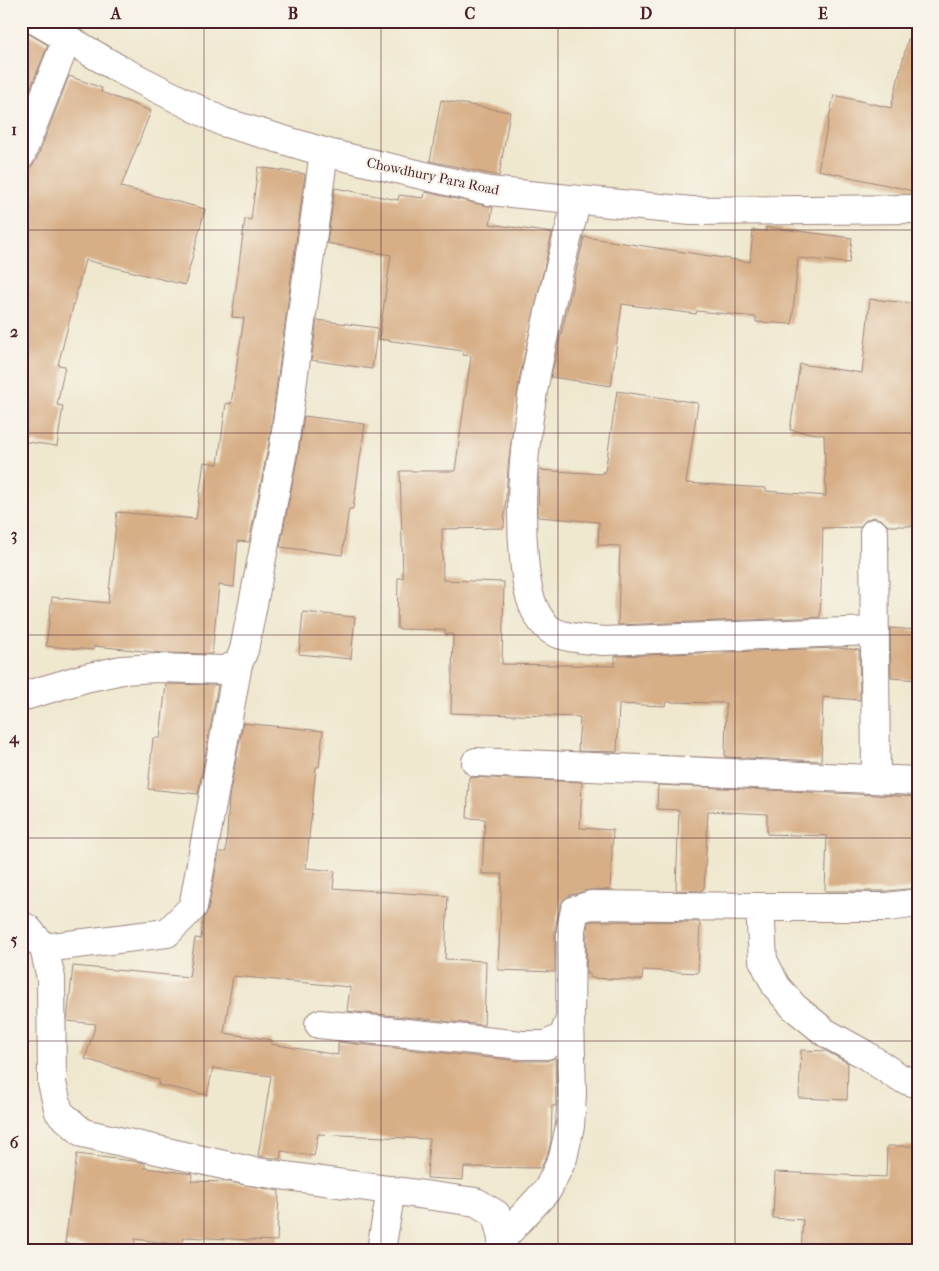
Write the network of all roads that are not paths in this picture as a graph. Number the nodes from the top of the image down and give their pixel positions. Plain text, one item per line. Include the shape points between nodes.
1 (37, 21) edge
2 (67, 39) junction
3 (324, 152) junction
4 (21, 155) edge
5 (577, 200) junction
6 (918, 209) edge
7 (874, 533) dead end
8 (874, 631) junction
9 (238, 664) junction
10 (21, 697) edge
11 (476, 762) dead end
12 (876, 779) junction
13 (918, 781) edge
14 (918, 903) edge
15 (760, 907) junction
16 (21, 925) edge
17 (44, 948) junction
18 (570, 1019) junction
19 (318, 1024) dead end
20 (918, 1084) edge
21 (391, 1190) junction
22 (502, 1244) edge
23 (381, 1250) edge

1 - 2 street, Chowdhury Para Road
2 - 3 street, Chowdhury Para Road via 223,122
2 - 4 street
3 - 5 street, Chowdhury Para Road via 489,191
3 - 9 street via 284,446 244,650
5 - 6 street, Chowdhury Para Road via 691,211
5 - 8 street via 545,328 525,446 522,542 526,584 534,608 549,628 569,637 603,641
7 - 8 street
8 - 12 street
9 - 10 street via 224,670 122,670
9 - 17 street via 193,907 168,933
11 - 12 street
12 - 13 street
14 - 15 street via 888,907
15 - 18 street via 591,905 576,910 571,929
15 - 20 street via 763,960 776,986 794,1007 826,1033 900,1078
16 - 17 street
17 - 21 street via 51,978 52,1083 59,1112 83,1132 250,1171
18 - 19 street via 563,1037 546,1045
18 - 22 street via 572,1094 563,1158 548,1189
21 - 22 street via 476,1202 496,1214
21 - 23 street

